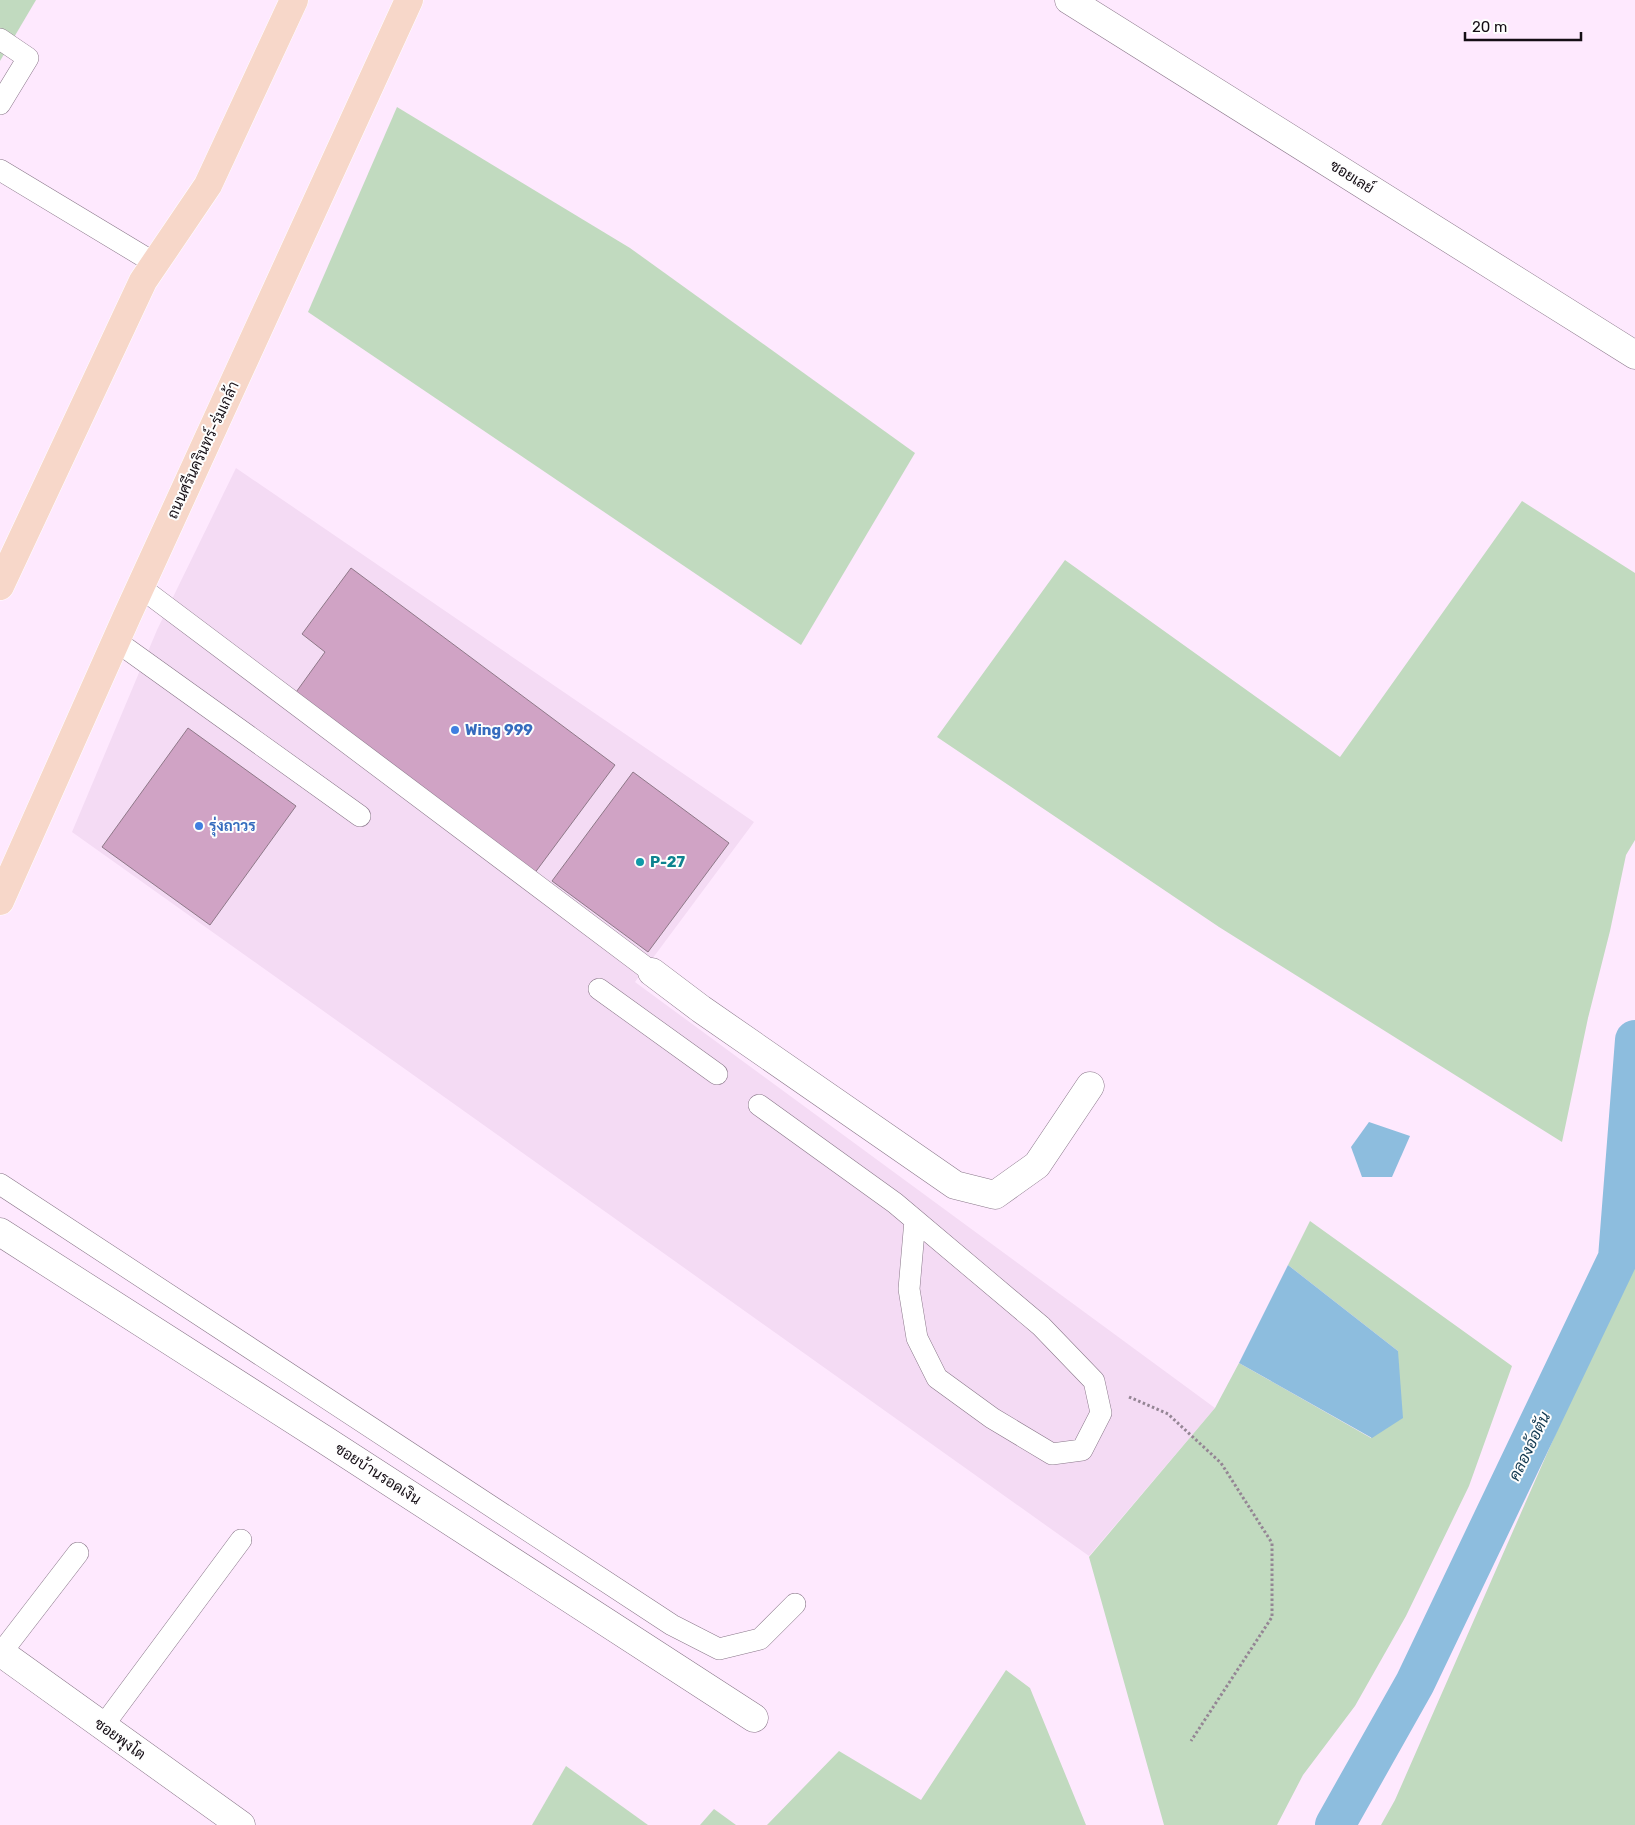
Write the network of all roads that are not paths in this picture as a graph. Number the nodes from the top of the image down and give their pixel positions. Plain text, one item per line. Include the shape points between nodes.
1 (294, 0) edge
2 (409, 0) edge
3 (1069, 0) edge
4 (0, 39) edge
5 (0, 104) edge
6 (0, 170) edge
7 (156, 264) junction
8 (1635, 355) edge
9 (0, 586) edge
10 (140, 587) junction
11 (116, 640) junction
12 (360, 816) dead end
13 (0, 901) edge
14 (652, 972) joint
15 (599, 989) dead end
16 (717, 1074) dead end
17 (1090, 1086) dead end
18 (759, 1105) dead end
19 (0, 1184) edge
20 (915, 1220) junction
21 (0, 1232) edge
22 (241, 1540) dead end
23 (78, 1553) dead end
24 (795, 1604) dead end
25 (0, 1652) edge
26 (754, 1718) dead end
27 (103, 1726) junction
28 (241, 1825) edge

1 - 7 main road via 208,185
2 - 10 main road, ถนนศรีนครินทร์-ร่มเกล้า
3 - 8 street, ซอยเลย์
4 - 5 lane via 28,58
6 - 7 lane
7 - 9 main road via 143,281
10 - 11 main road, ถนนศรีนครินทร์-ร่มเกล้า
10 - 14 lane
11 - 12 lane
11 - 13 main road, ถนนศรีนครินทร์-ร่มเกล้า
14 - 17 street via 955,1185 995,1195 1037,1165
15 - 16 lane
18 - 20 lane via 895,1202
19 - 24 lane via 680,1629 719,1649 760,1639
20 - 20 lane via 1041,1326 1094,1381 1101,1413 1082,1450 1052,1454 992,1418 938,1378 917,1338 909,1289
21 - 26 street, ซอยบ้านรอดเงิน
22 - 27 lane
23 - 25 lane
25 - 27 street, ซอยพุงโต
27 - 28 street, ซอยพุงโต

